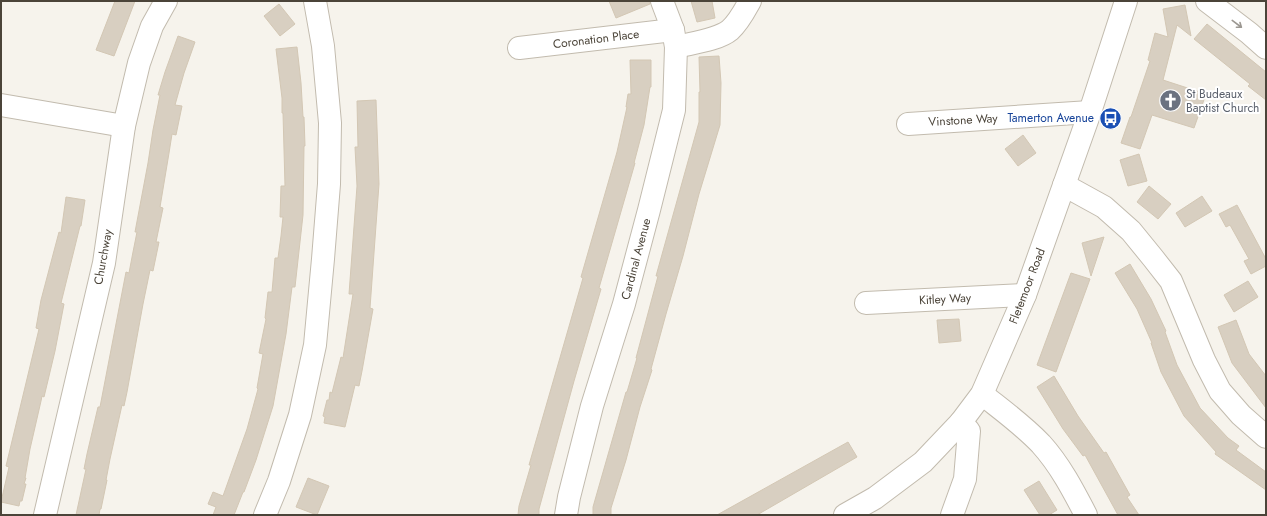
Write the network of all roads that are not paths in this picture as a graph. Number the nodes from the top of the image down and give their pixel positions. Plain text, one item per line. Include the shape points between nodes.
1 (166, 1) edge
2 (315, 1) edge
3 (662, 1) edge
4 (750, 1) edge
5 (1126, 1) edge
6 (1207, 1) edge
7 (675, 38) junction
8 (519, 48) dead end
9 (1266, 48) edge
10 (1, 105) edge
11 (1090, 112) junction
12 (908, 124) dead end
13 (124, 126) junction
14 (1064, 185) junction
15 (1025, 295) junction
16 (866, 303) dead end
17 (982, 394) junction
18 (961, 422) junction
19 (1266, 437) edge
20 (45, 515) edge
21 (266, 515) edge
22 (566, 515) edge
23 (845, 515) edge
24 (952, 515) edge
25 (1086, 515) edge

1 - 13 street, Churchway via 152,26 139,63
2 - 21 street via 323,46 330,123 329,184 315,345 300,415
3 - 7 street, Cardinal Avenue
4 - 7 street, Coronation Place via 731,29 720,35
5 - 11 street, Fletemoor Road
6 -> 9 street
7 - 8 street, Coronation Place
7 - 22 street, Cardinal Avenue via 674,110 624,304 592,406
10 - 13 street
11 - 12 street, Vinstone Way
11 - 14 street, Fletemoor Road
13 - 20 street, Churchway via 104,263
14 - 15 street, Fletemoor Road
14 - 19 street via 1104,207 1131,231 1153,258 1177,293 1204,360 1220,391
15 - 16 street, Kitley Way
15 - 17 street, Fletemoor Road
17 - 18 street, Fletemoor Road
17 - 25 street via 1041,445 1066,477
18 - 23 street, Fletemoor Road via 923,462 874,498
18 - 24 street via 969,430 968,457 965,479

